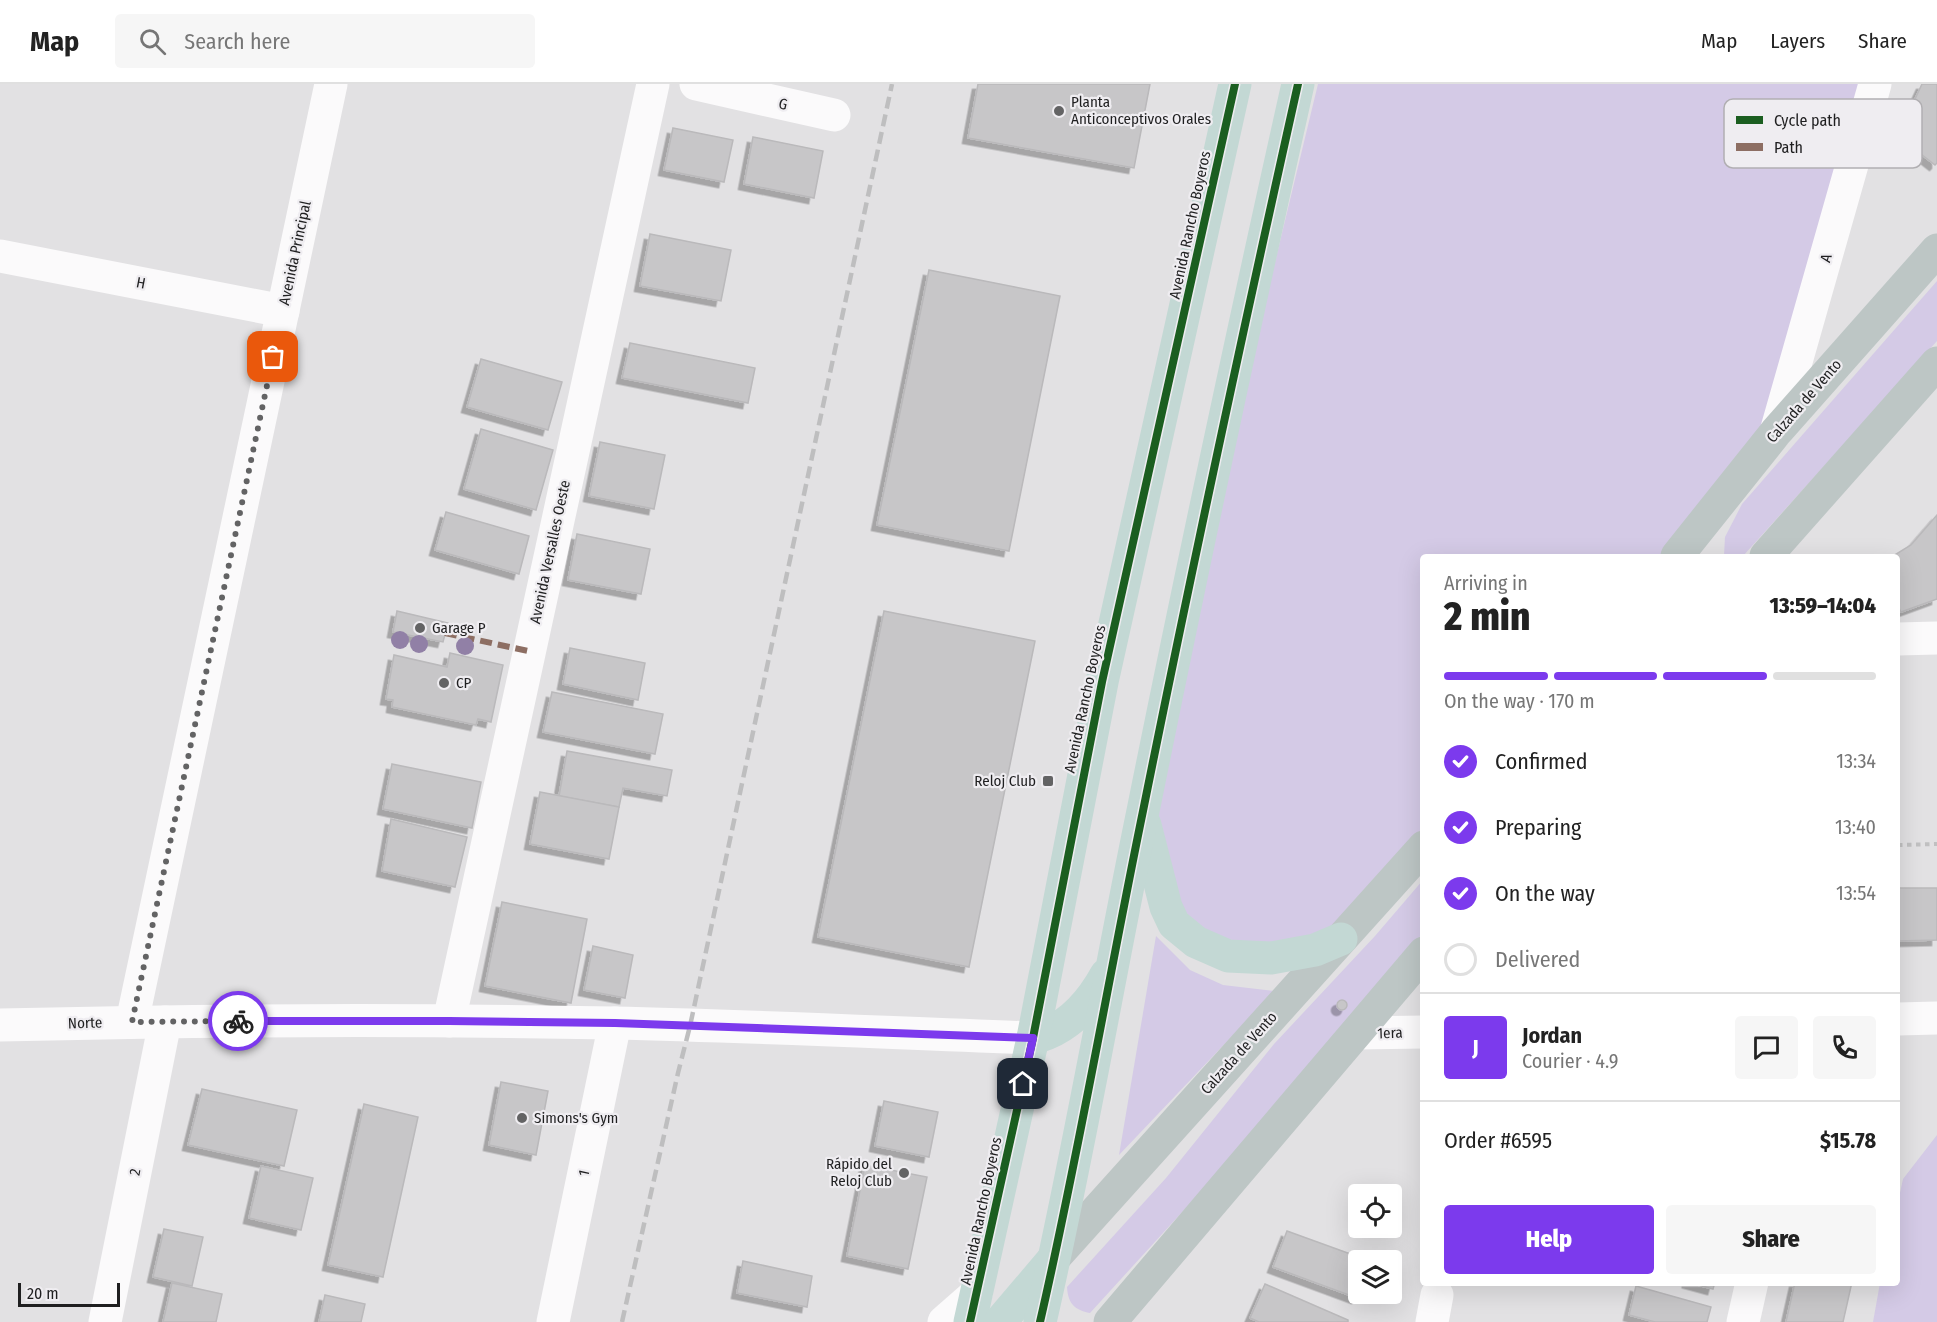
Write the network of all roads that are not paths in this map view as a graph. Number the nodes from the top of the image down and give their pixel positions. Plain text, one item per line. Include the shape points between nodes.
1 (331, 84) edge
2 (653, 84) edge
3 (696, 84) edge
4 (1234, 84) edge
5 (1298, 84) edge
6 (1875, 84) edge
7 (1871, 99) edge
8 (834, 115) dead end
9 (1851, 168) edge
10 (1937, 250) edge
11 (0, 256) edge
12 (283, 311) junction
13 (1937, 363) edge
14 (1776, 432) junction
15 (1683, 553) edge
16 (1768, 554) edge
17 (1900, 639) edge
18 (1937, 639) edge
19 (1142, 813) junction
20 (1420, 851) edge
21 (1341, 939) junction
22 (1420, 958) edge
23 (1115, 959) junction
24 (1937, 1018) edge
25 (1900, 1019) edge
26 (449, 1021) junction
27 (132, 1022) junction
28 (165, 1022) junction
29 (615, 1023) junction
30 (0, 1025) edge
31 (1420, 1032) edge
32 (1357, 1034) junction
33 (1033, 1038) junction
34 (1054, 1258) junction
35 (1751, 1286) edge
36 (973, 1308) edge
37 (105, 1322) edge
38 (553, 1322) edge
39 (944, 1322) edge
40 (1000, 1322) edge
41 (1040, 1322) edge
42 (1110, 1322) edge
43 (1743, 1322) edge

1 - 12 street, Avenida Principal
2 - 26 street, Avenida Versalles Oeste
3 - 8 street, G
4 - 33 highway, Avenida Rancho Boyeros via 1102,682
5 - 19 highway
6 - 7 street, A
9 - 14 street, A
10 - 14 main road, Calzada de Vento
11 - 12 street, H
12 - 27 street, Avenida Principal
13 - 16 main road
14 - 15 main road, Calzada de Vento
17 - 18 street
19 - 21 highway via 1166,907 1174,924 1196,942 1228,956 1271,958 1315,950
19 - 23 highway
20 - 21 main road, Calzada de Vento
21 - 34 main road, Calzada de Vento
22 - 32 main road
23 - 33 highway via 1098,989 1070,1021
23 - 34 highway
24 - 25 street
26 - 28 street, Norte
26 - 29 street, Norte
27 - 28 street, Norte
27 - 30 street, Norte
28 - 37 street, 2
29 - 33 street, Norte
29 - 38 street, 1
31 - 32 street, 1era
32 - 42 main road
33 - 36 highway, Avenida Rancho Boyeros
34 - 40 highway
34 - 41 highway
35 - 43 street
36 - 39 street

